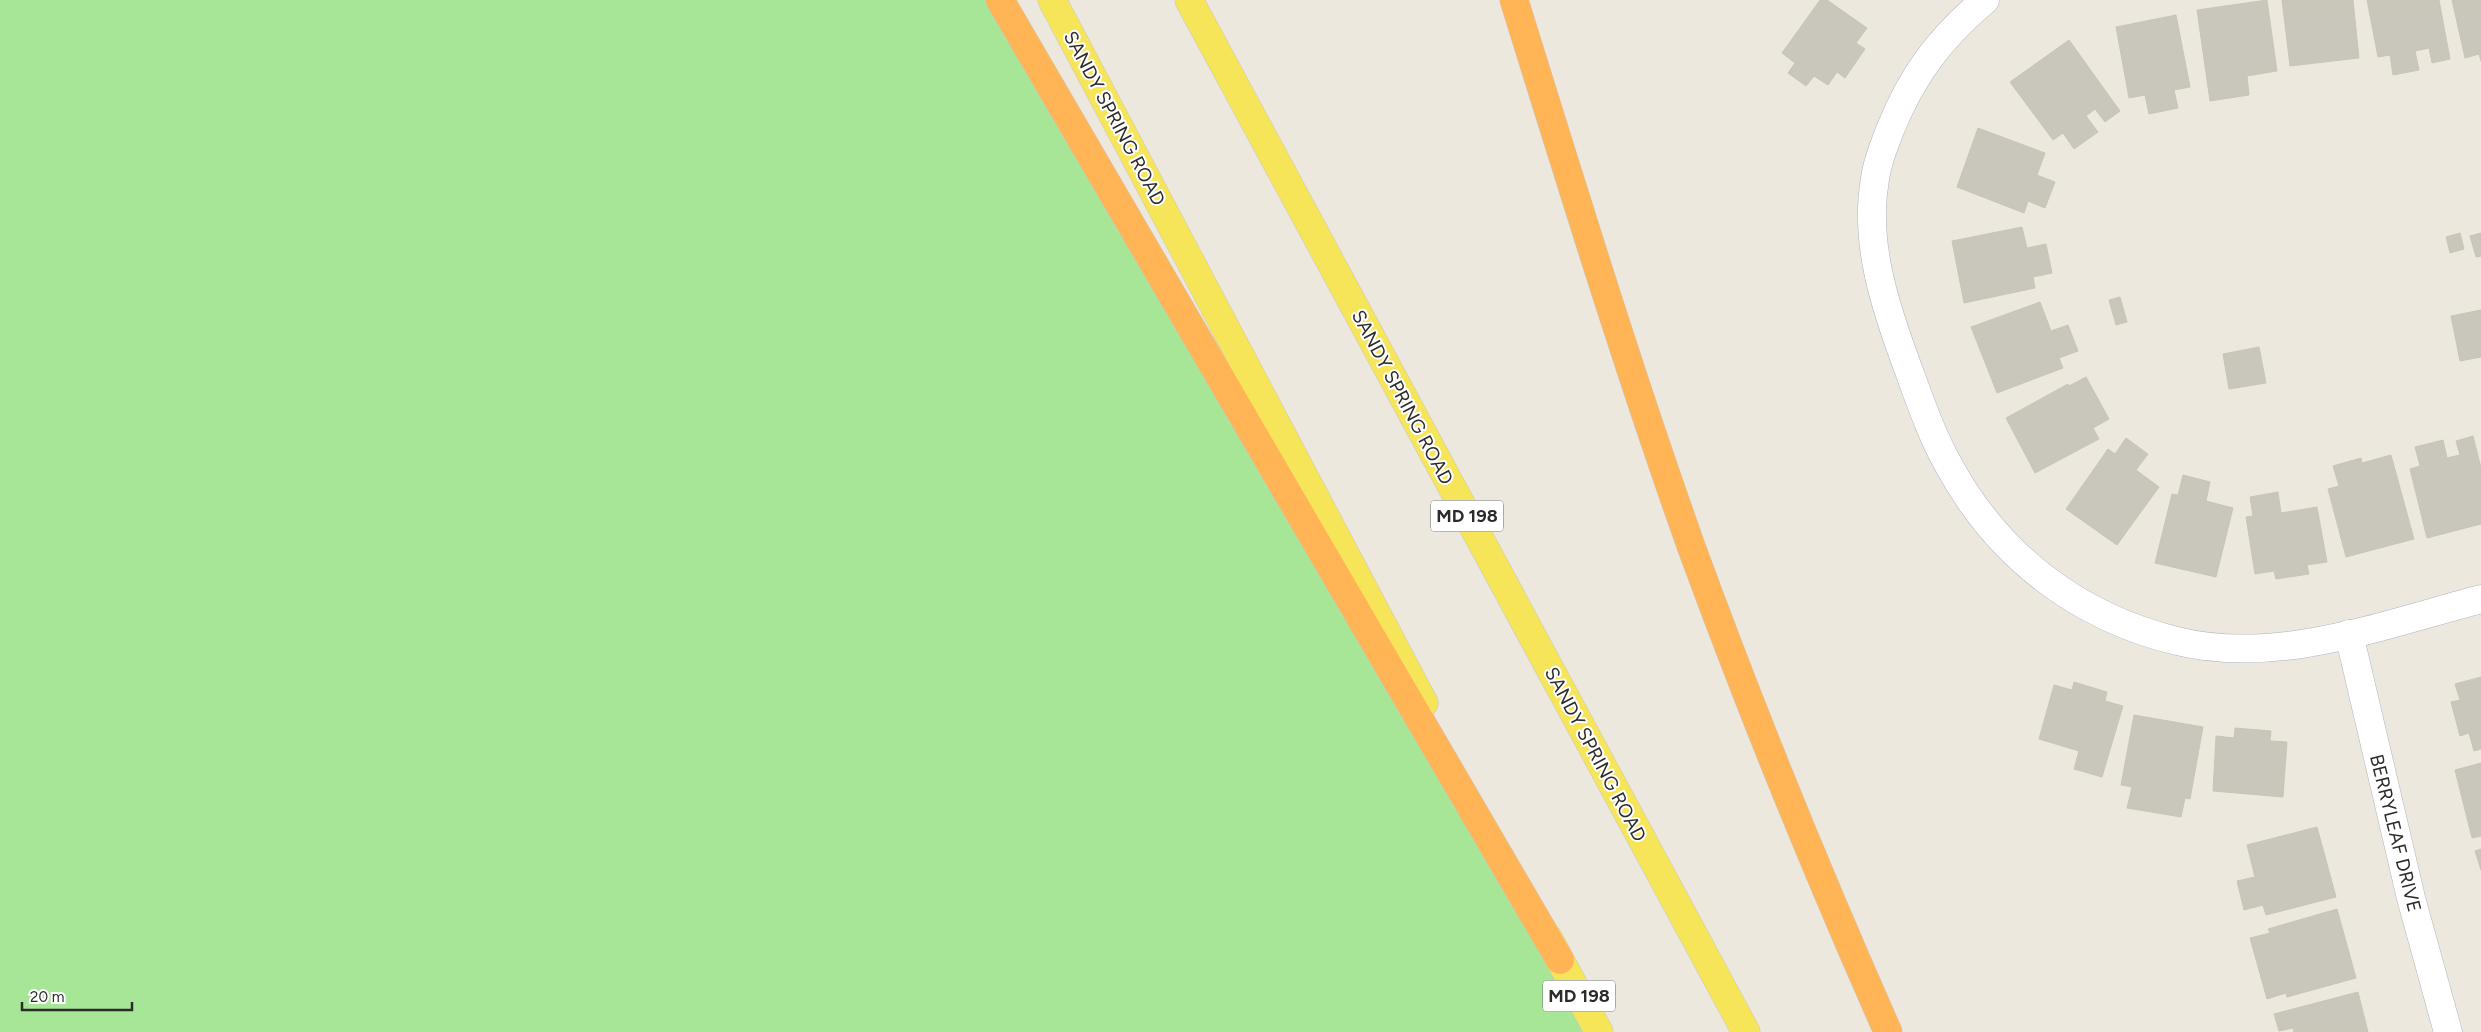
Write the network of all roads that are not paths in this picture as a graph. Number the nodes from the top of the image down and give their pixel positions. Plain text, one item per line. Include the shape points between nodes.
1 (1000, 0) edge
2 (1052, 0) edge
3 (1189, 0) edge
4 (1514, 0) edge
5 (1985, 0) edge
6 (2481, 599) edge
7 (2349, 634) junction
8 (1560, 960) junction
9 (1599, 1032) edge
10 (1746, 1032) edge
11 (1888, 1032) edge
12 (2448, 1032) edge

1 - 8 highway
2 - 8 main road, SANDY SPRING ROAD / MD 198
3 - 10 main road, SANDY SPRING ROAD / MD 198
4 - 11 highway via 1615,325 1691,546 1756,717
5 - 7 street via 1937,46 1911,85 1885,143 1875,176 1872,203 1873,236 1885,301 1947,463 1989,528 2021,562 2082,605 2119,623 2181,642 2219,647 2276,647
6 - 7 street
7 - 12 street, BERRYLEAF DRIVE via 2411,898
8 - 9 main road, SANDY SPRING ROAD / MD 198

